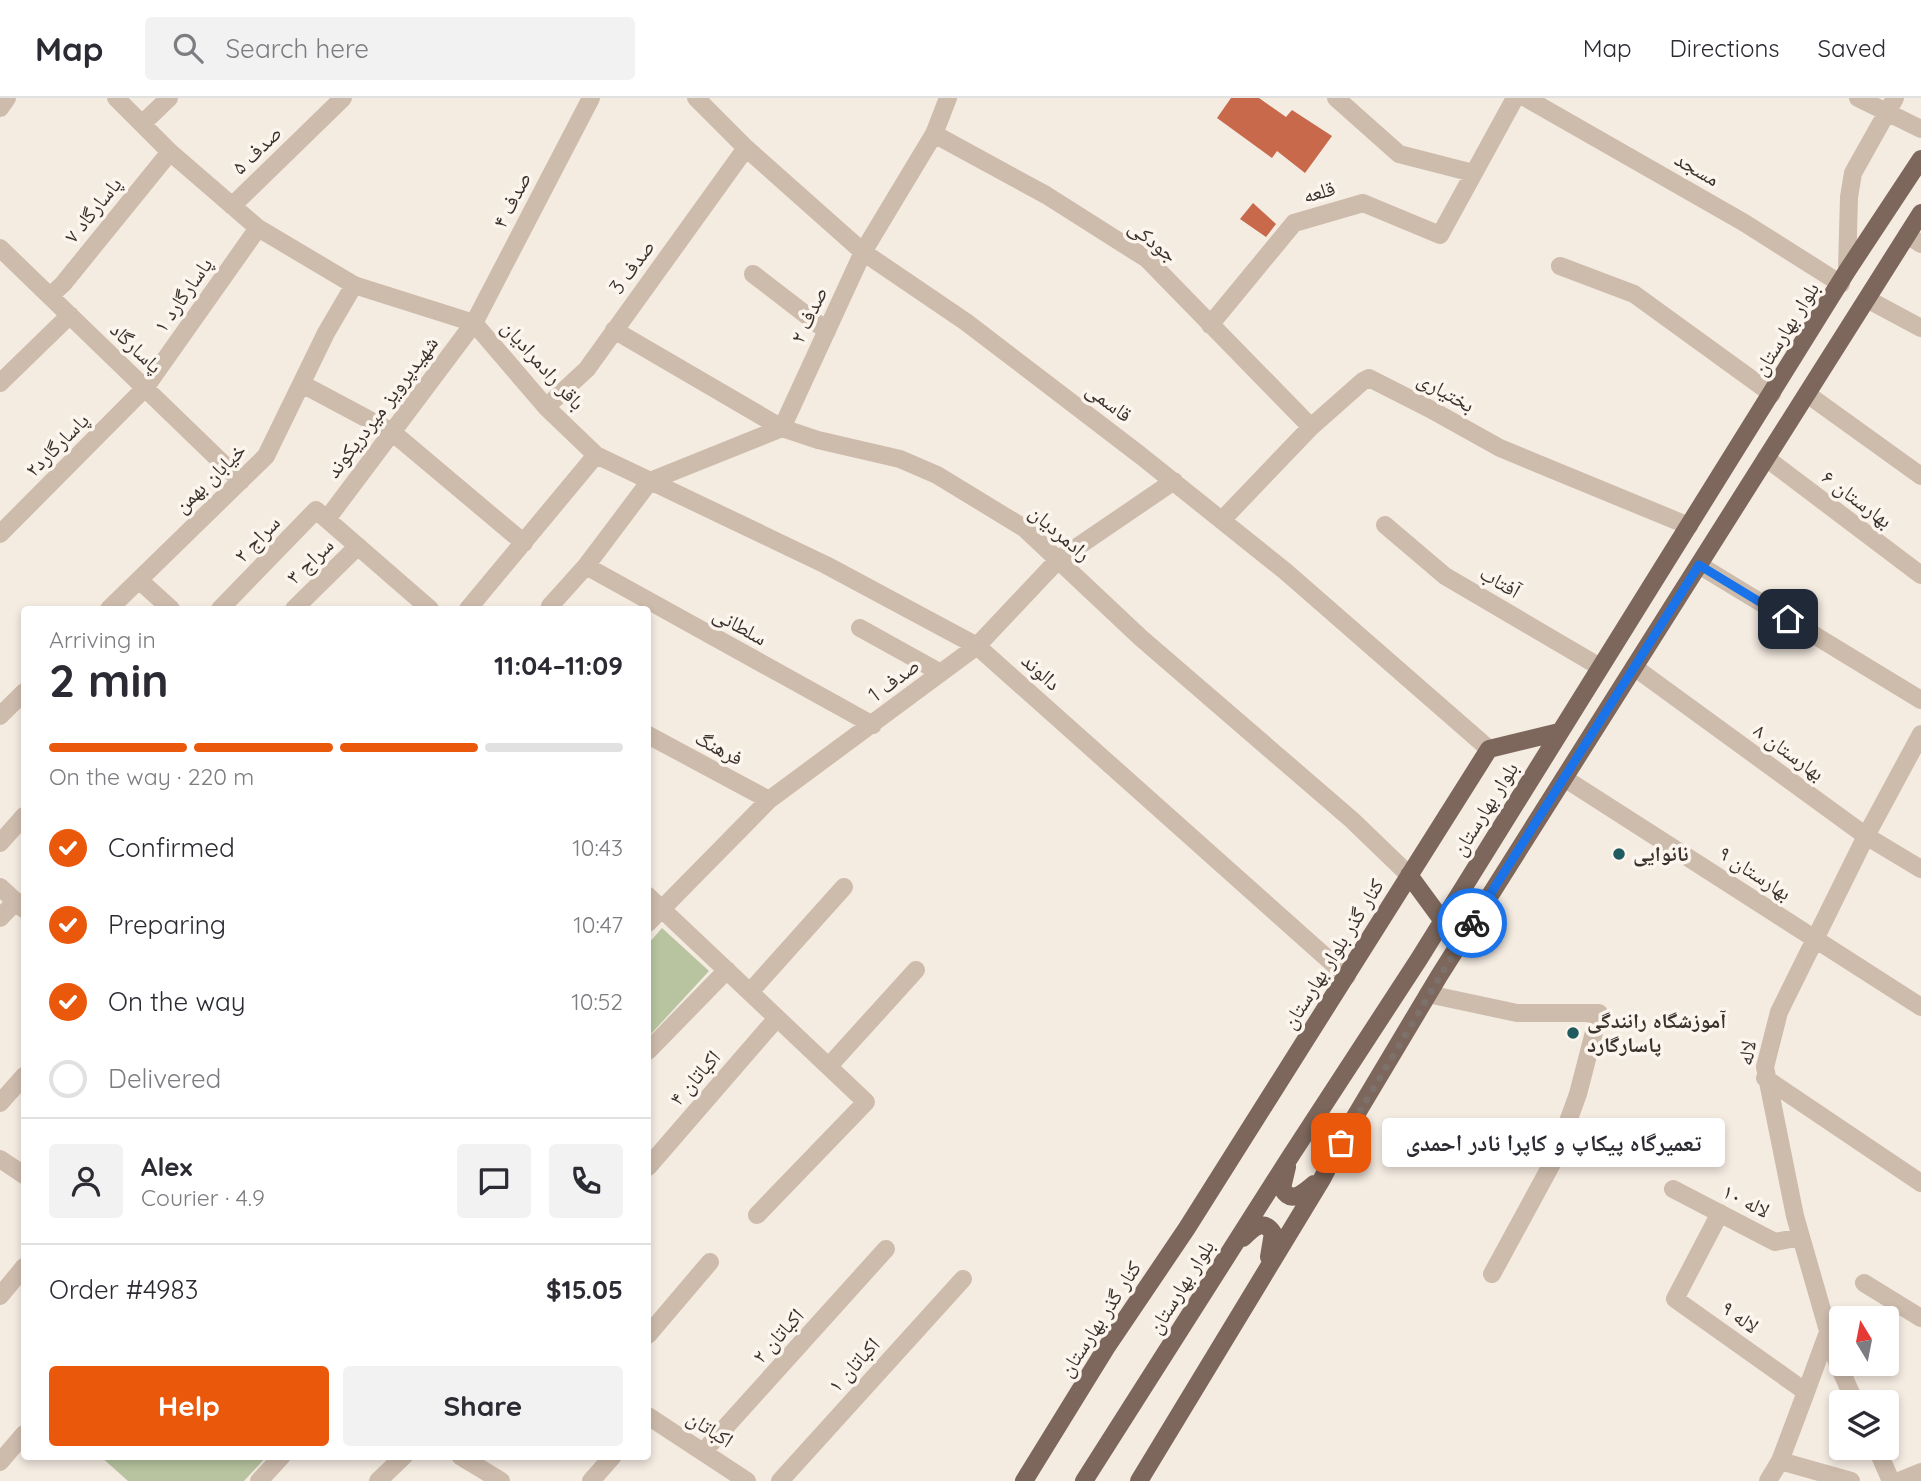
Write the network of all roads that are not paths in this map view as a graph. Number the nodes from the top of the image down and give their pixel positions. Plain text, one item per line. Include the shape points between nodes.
1 (7, 98) edge
2 (116, 98) edge
3 (169, 98) edge
4 (343, 98) edge
5 (591, 98) edge
6 (696, 98) edge
7 (948, 98) edge
8 (1335, 98) edge
9 (1515, 98) edge
10 (1526, 98) edge
11 (1858, 98) edge
12 (1890, 105) edge
13 (0, 108) edge
14 (142, 124) junction
15 (1921, 129) edge
16 (934, 134) junction
17 (746, 148) junction
18 (170, 152) junction
19 (1921, 159) edge
20 (1473, 173) junction
21 (232, 206) junction
22 (1921, 213) edge
23 (258, 228) junction
24 (1914, 240) edge
25 (0, 248) edge
26 (863, 252) junction
27 (1560, 266) dead end
28 (753, 274) dead end
29 (1844, 277) junction
30 (354, 285) junction
31 (50, 296) junction
32 (1867, 299) junction
33 (70, 315) junction
34 (474, 323) junction
35 (1210, 325) junction
36 (1921, 328) edge
37 (614, 330) junction
38 (827, 331) junction
39 (0, 383) edge
40 (302, 384) junction
41 (145, 388) junction
42 (1772, 394) junction
43 (1807, 394) junction
44 (546, 407) junction
45 (1311, 427) junction
46 (782, 428) junction
47 (392, 432) junction
48 (596, 455) junction
49 (1766, 458) junction
50 (1921, 476) edge
51 (241, 481) junction
52 (650, 481) junction
53 (1174, 481) junction
54 (327, 519) junction
55 (1222, 520) junction
56 (1385, 525) dead end
57 (1689, 526) junction
58 (0, 534) edge
59 (523, 542) junction
60 (358, 546) junction
61 (1058, 560) junction
62 (1699, 565) junction
63 (586, 566) junction
64 (1921, 575) edge
65 (139, 580) junction
66 (112, 606) edge
67 (168, 606) edge
68 (223, 606) edge
69 (297, 606) edge
70 (427, 606) edge
71 (470, 606) edge
72 (550, 606) dead end
73 (860, 628) dead end
74 (977, 646) junction
75 (1600, 667) junction
76 (1634, 667) junction
77 (941, 673) junction
78 (21, 695) edge
79 (1921, 700) edge
80 (0, 716) edge
81 (873, 725) junction
82 (1559, 732) junction
83 (1921, 734) edge
84 (651, 737) edge
85 (1489, 749) junction
86 (1564, 778) junction
87 (769, 800) junction
88 (21, 819) edge
89 (1866, 836) junction
90 (0, 843) edge
91 (1921, 869) edge
92 (1409, 875) junction
93 (0, 887) edge
94 (844, 887) dead end
95 (651, 899) edge
96 (20, 905) edge
97 (661, 908) junction
98 (0, 918) edge
99 (651, 920) edge
100 (1442, 920) junction
101 (1815, 939) junction
102 (727, 970) junction
103 (916, 970) dead end
104 (1347, 976) junction
105 (750, 992) junction
106 (1428, 995) junction
107 (1921, 1007) edge
108 (777, 1018) junction
109 (651, 1048) edge
110 (829, 1066) junction
111 (1765, 1078) junction
112 (21, 1079) edge
113 (0, 1103) edge
114 (1290, 1157) junction
115 (0, 1159) edge
116 (651, 1164) edge
117 (21, 1173) edge
118 (1322, 1178) junction
119 (1215, 1182) joint
120 (1921, 1183) edge
121 (1673, 1189) dead end
122 (1720, 1213) junction
123 (757, 1215) dead end
124 (1801, 1237) junction
125 (1234, 1247) junction
126 (886, 1249) dead end
127 (710, 1262) dead end
128 (1268, 1264) junction
129 (21, 1271) edge
130 (1492, 1274) dead end
131 (962, 1279) dead end
132 (1864, 1283) dead end
133 (0, 1296) edge
134 (1921, 1318) edge
135 (651, 1331) edge
136 (1828, 1332) junction
137 (1850, 1390) edge
138 (1806, 1392) junction
139 (651, 1419) edge
140 (21, 1437) edge
141 (704, 1452) junction
142 (1782, 1455) junction
143 (2, 1456) edge
144 (278, 1460) edge
145 (400, 1460) edge
146 (467, 1460) edge
147 (609, 1460) edge
148 (1882, 1460) edge
149 (1921, 1472) edge
150 (259, 1481) edge
151 (379, 1481) edge
152 (501, 1481) edge
153 (591, 1481) edge
154 (747, 1481) edge
155 (780, 1481) edge
156 (1024, 1481) edge
157 (1084, 1481) edge
158 (1139, 1481) edge
159 (1768, 1481) edge
160 (1850, 1481) edge
161 (1891, 1481) edge
162 (1899, 1481) edge

1 - 13 street
2 - 14 street, باقر رادمرادیان
3 - 14 street
4 - 21 street, صدف ۵
5 - 34 street, صدف ۴
6 - 17 street, قاسمی
7 - 16 street, صدف ۲
8 - 20 street via 1399,154
9 - 20 street
10 - 29 street, مسجد
11 - 12 street
12 - 15 street
12 - 29 street via 1853,173
14 - 18 street, باقر رادمرادیان
16 - 26 street, صدف ۲
16 - 35 street, جودکی via 1046,195 1147,259
17 - 26 street, قاسمی
17 - 37 street, صدف 3
18 - 21 street, باقر رادمرادیان
18 - 31 street, پاسارگاد ۷
19 - 29 main road, بلوار بهارستان
20 - 35 street, قلعه via 1440,234 1363,203 1294,223
21 - 23 street, باقر رادمرادیان
22 - 24 main road
23 - 30 street, باقر رادمرادیان
23 - 41 street, پاسارگارد ۱
24 - 32 main road
25 - 31 street, پاسارگاد
26 - 38 street, صدف ۲
26 - 53 street, قاسمی via 966,322
27 - 42 street via 1634,294
28 - 38 street
29 - 42 main road, بلوار بهارستان
30 - 34 street, باقر رادمرادیان
30 - 40 street, خیابان بهمن
31 - 33 street, پاسارگاد
32 - 36 street
32 - 43 main road
33 - 39 street
33 - 41 street, پاسارگاد
34 - 44 street, باقر رادمرادیان
34 - 47 street, شهیدپرویز میردریکوند
35 - 45 street, جودکی
37 - 44 street, صدف 3 via 587,369
37 - 46 street, رادمردیان
38 - 46 street, صدف ۲
40 - 47 street
40 - 51 street, خیابان بهمن via 266,456
41 - 51 street, پاسارگاد
41 - 58 street, پاسارگارد۲
42 - 57 main road, بلوار بهارستان
43 - 49 main road
43 - 50 street
44 - 48 street, باقر رادمرادیان
45 - 55 street, بختیاری
45 - 57 street, بختیاری via 1363,380 1375,379 1500,448
46 - 52 street
46 - 61 street, رادمردیان via 900,459 937,475 1024,528
47 - 54 street, شهیدپرویز میردریکوند
47 - 59 street
48 - 52 street, باقر رادمرادیان
48 - 59 street
49 - 62 main road
49 - 64 street, بهارستان ۶
51 - 65 street, خیابان بهمن
52 - 63 street
52 - 74 street, دالوند via 826,565
53 - 55 street, قاسمی
53 - 61 street, صدف 1
54 - 60 street
54 - 68 street, سراج ۲ via 316,510
55 - 85 street, قاسمی
56 - 75 street, آفتاب via 1445,576
57 - 75 main road, بلوار بهارستان
59 - 71 street
60 - 69 street, سراج ۳
60 - 70 street
61 - 74 street, صدف 1
61 - 92 street, رادمردیان
62 - 76 main road
62 - 79 street
63 - 72 street
63 - 81 street, سلطانی
65 - 66 street, خیابان بهمن
65 - 67 street
73 - 77 street
74 - 77 street, صدف 1
74 - 104 street, دالوند
75 - 82 main road, بلوار بهارستان
76 - 86 main road
76 - 89 street, بهارستان ۸
77 - 81 street, صدف 1
78 - 80 street
81 - 87 street, صدف 1
82 - 85 main road
82 - 100 main road, بلوار بهارستان
83 - 89 street, لاله
84 - 87 street, فرهنگ
85 - 92 main road, کنار گذر بلوار بهارستان
86 - 101 street, بهارستان ۹
86 - 106 main road
87 - 97 street, صدف 1
88 - 90 street
89 - 91 street, بهارستان ۸
89 - 101 street, لاله
92 - 100 main road
92 - 104 main road, کنار گذر بلوار بهارستان
93 - 96 street
94 - 105 street
95 - 97 street
96 - 98 street
97 - 99 street, صدف 1
97 - 102 street
100 - 114 main road, بلوار بهارستان
101 - 107 street, بهارستان ۹
101 - 111 street, لاله via 1779,1012
102 - 105 street
102 - 109 street
103 - 110 street
104 - 119 main road, کنار گذر بلوار بهارستان
105 - 108 street
106 - 118 main road
106 - 130 street via 1517,1013 1599,1013 1578,1094 1554,1160
108 - 110 street
108 - 116 street, اکباتان ۴
110 - 123 street via 866,1102
111 - 120 street
111 - 124 street, لاله
112 - 113 street
114 - 118 main road via 1282,1188 1285,1195 1299,1196
114 - 125 main road, بلوار بهارستان
115 - 117 street
118 - 128 main road
119 - 156 main road, کنار گذر بهارستان
121 - 122 street, لاله ۱۰
122 - 124 street, لاله ۱۰ via 1775,1242
122 - 138 street, لاله ۹ via 1675,1299
124 - 136 street, لاله
125 - 128 main road via 1254,1227 1268,1227 1273,1233
125 - 157 main road, بلوار بهارستان
126 - 141 street, اکباتان ۲
127 - 135 street
128 - 158 main road
129 - 133 street
131 - 155 street, اکباتان ۱
132 - 134 street
136 - 137 street, لاله
136 - 138 street
138 - 142 street
139 - 141 street, اکباتان
140 - 143 street
141 - 154 street, اکباتان
142 - 159 street
142 - 160 street
144 - 150 street
145 - 151 street
146 - 152 street
147 - 153 street
148 - 161 street
149 - 162 street

